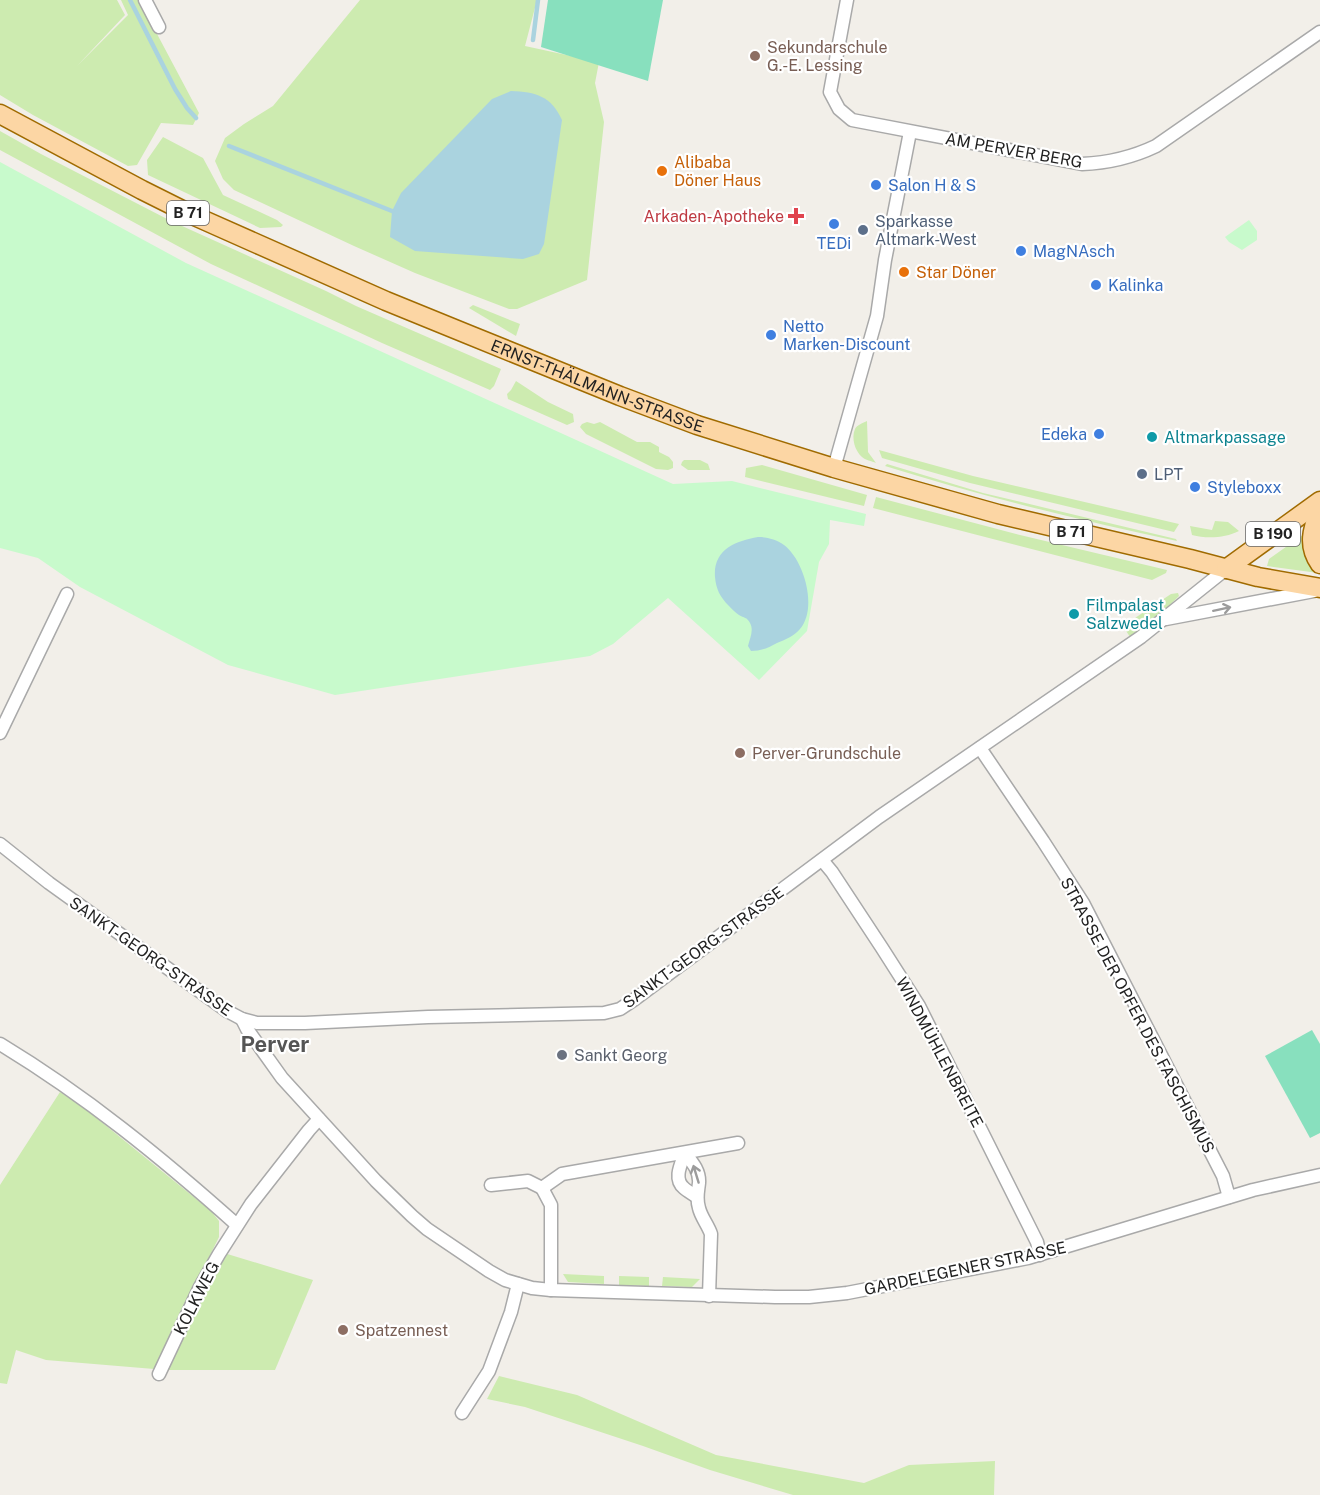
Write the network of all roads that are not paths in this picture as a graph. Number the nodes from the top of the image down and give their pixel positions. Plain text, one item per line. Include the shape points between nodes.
1 (145, 0) edge
2 (847, 0) edge
3 (159, 27) dead end
4 (1320, 32) edge
5 (0, 114) edge
6 (910, 132) junction
7 (834, 468) junction
8 (1320, 501) edge
9 (1320, 510) edge
10 (1320, 564) edge
11 (1226, 569) junction
12 (1320, 589) edge
13 (67, 594) dead end
14 (1164, 619) junction
15 (0, 733) edge
16 (980, 748) junction
17 (0, 844) edge
18 (822, 860) junction
19 (242, 1020) junction
20 (0, 1044) edge
21 (319, 1119) junction
22 (738, 1143) dead end
23 (685, 1153) junction
24 (1320, 1175) edge
25 (491, 1185) dead end
26 (542, 1188) junction
27 (697, 1197) junction
28 (1229, 1197) junction
29 (237, 1225) junction
30 (1040, 1255) junction
31 (518, 1284) junction
32 (551, 1290) junction
33 (710, 1296) junction
34 (159, 1374) dead end
35 (462, 1413) dead end

1 - 3 street
2 - 6 street, AM PERVER BERG via 830,92 839,109 852,120
4 - 6 street, AM PERVER BERG via 1156,146 1137,155 1082,164
5 - 7 main road, ERNST-THÄLMANN-STRASSE / B 71 via 190,214 386,301 658,411
6 - 7 street via 877,316
7 - 11 main road, ERNST-THÄLMANN-STRASSE / B 71 via 998,514
8 - 11 main road, B 190
9 - 10 main road via 1312,539
11 - 12 main road, B 71
11 - 14 street, SANKT-GEORG-STRASSE
14 -> 12 street, SANKT-GEORG-STRASSE
13 - 15 street
14 - 16 street, SANKT-GEORG-STRASSE
16 - 18 street, SANKT-GEORG-STRASSE
16 - 28 street, STRASSE DER OPFER DES FASCHISMUS via 1083,903 1223,1176
17 - 19 street, SANKT-GEORG-STRASSE
18 - 19 street, SANKT-GEORG-STRASSE via 635,999 613,1011 305,1023
18 - 30 street, WINDMÜHLENBREITE via 919,1006
19 - 21 street, GARDELEGENER STRASSE via 282,1078
20 - 29 street via 124,1129
21 - 29 street
21 - 31 street, GARDELEGENER STRASSE via 427,1229 489,1271
22 - 23 street
23 - 26 street via 562,1174
27 -> 23 street via 699,1175
23 - 27 street via 679,1183
24 - 28 street, GARDELEGENER STRASSE
25 - 26 street via 528,1181
26 - 32 street via 550,1204
27 - 33 street via 711,1234
28 - 30 street, GARDELEGENER STRASSE
29 - 34 street, KOLKWEG via 200,1287
30 - 33 street, GARDELEGENER STRASSE via 847,1293 808,1297
31 - 32 street, GARDELEGENER STRASSE
31 - 35 street via 489,1371
32 - 33 street, GARDELEGENER STRASSE

